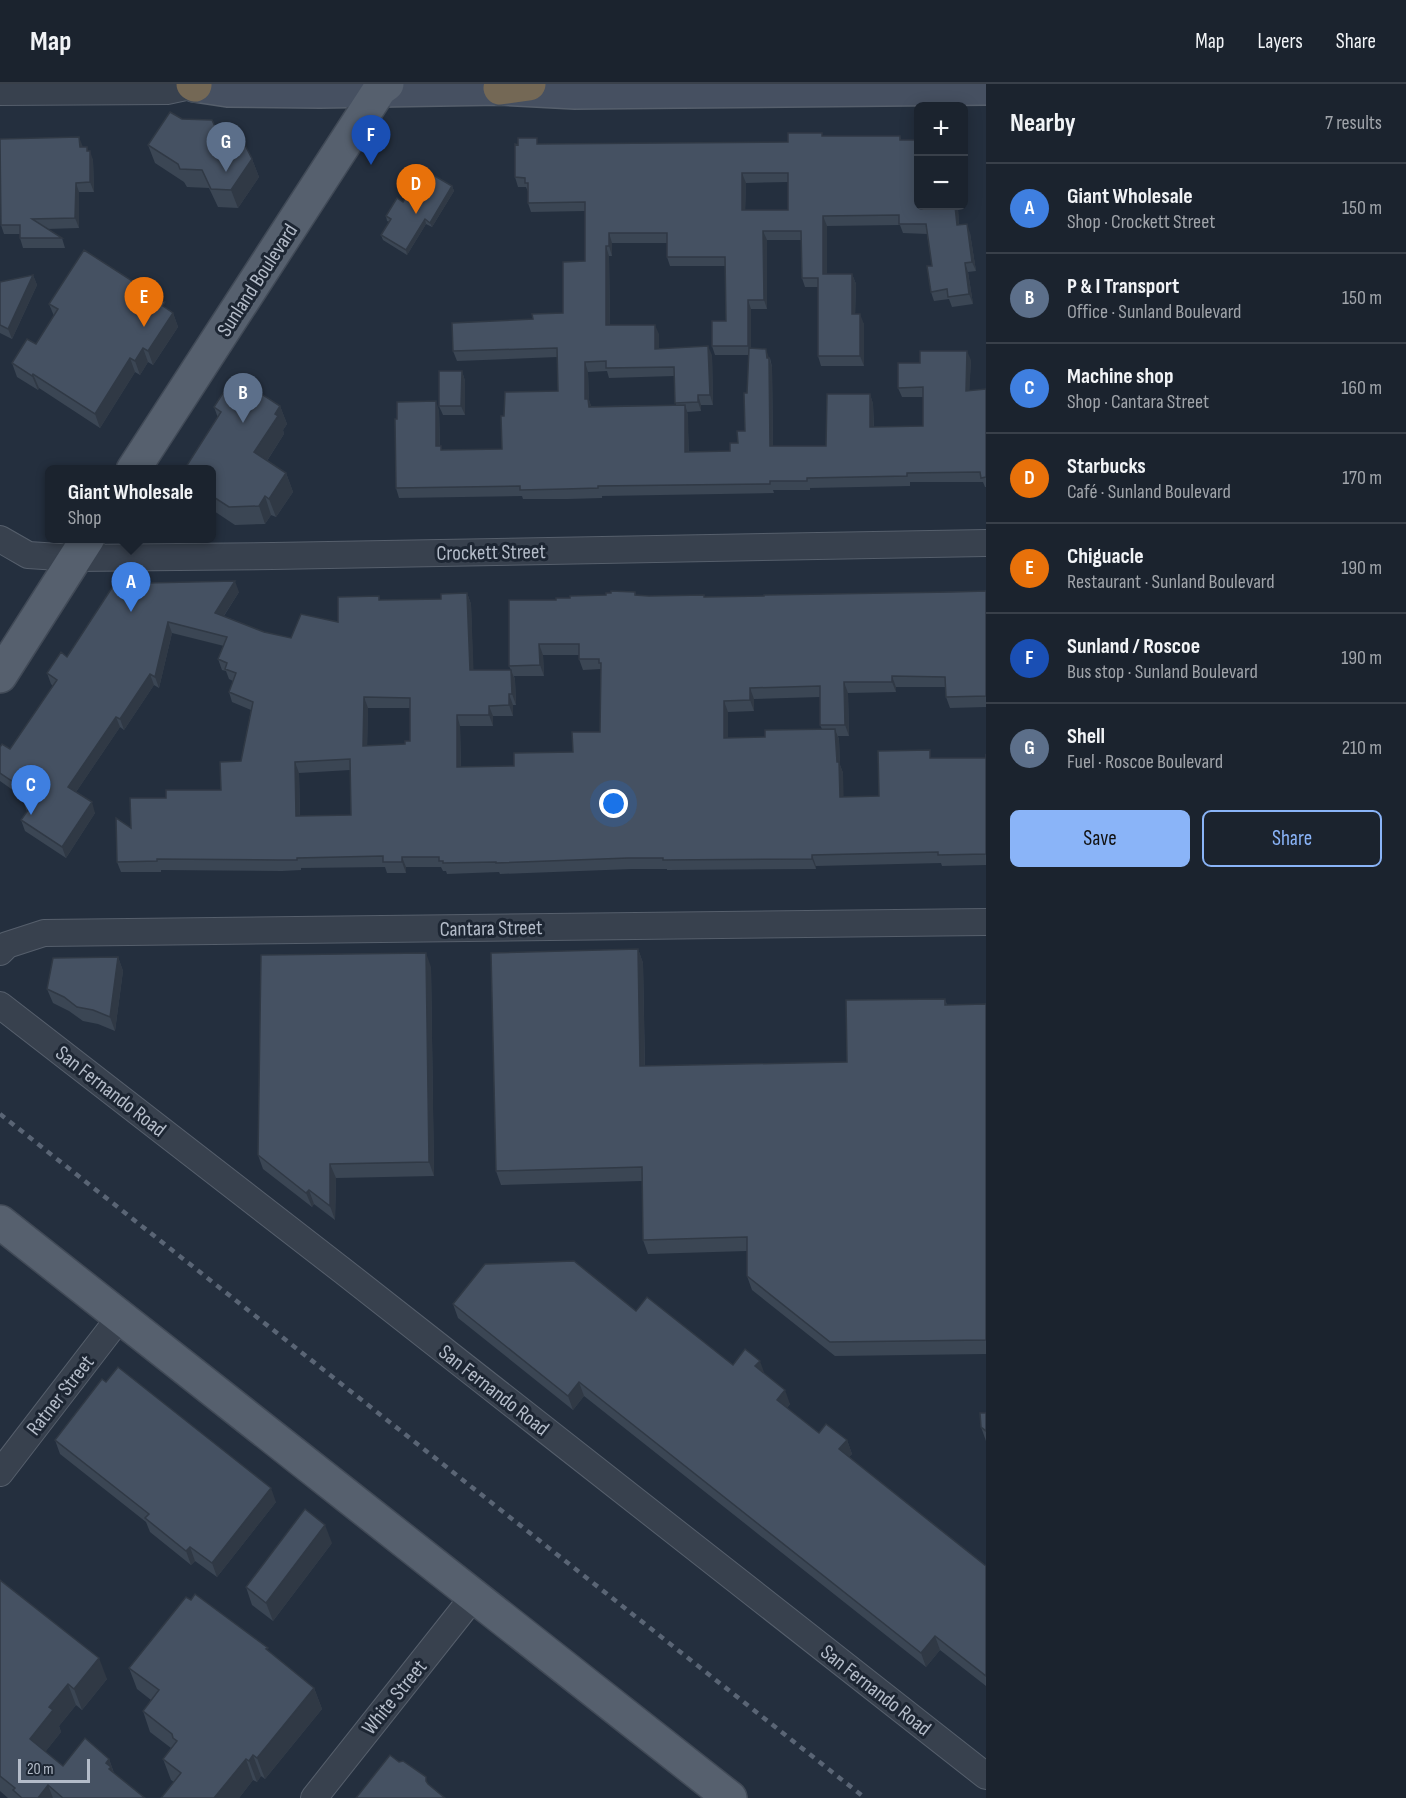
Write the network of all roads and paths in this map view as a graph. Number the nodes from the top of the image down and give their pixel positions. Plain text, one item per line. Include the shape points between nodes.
1 (194, 84) edge
2 (383, 86) edge
3 (514, 86) edge
4 (986, 88) edge
5 (0, 92) edge
6 (136, 465) edge
7 (0, 539) edge
8 (986, 543) edge
9 (81, 548) edge
10 (0, 676) edge
11 (986, 922) edge
12 (0, 952) edge
13 (0, 1005) edge
14 (0, 1222) edge
15 (120, 1317) junction
16 (0, 1473) edge
17 (474, 1596) junction
18 (986, 1776) edge
19 (314, 1798) edge
20 (730, 1798) edge

1 - 2 main road via 228,90 320,91
1 - 5 street via 167,91
2 - 3 main road
2 - 6 main road, Sunland Boulevard
3 - 4 main road via 575,92
7 - 9 street, Crockett Street via 28,555
8 - 9 street, Crockett Street via 284,556
9 - 10 main road
11 - 12 street, Cantara Street via 44,933 7,945
13 - 18 street, San Fernando Road
14 - 15 main road
15 - 16 street, Ratner Street
15 - 17 main road
17 - 19 street, White Street
17 - 20 main road

